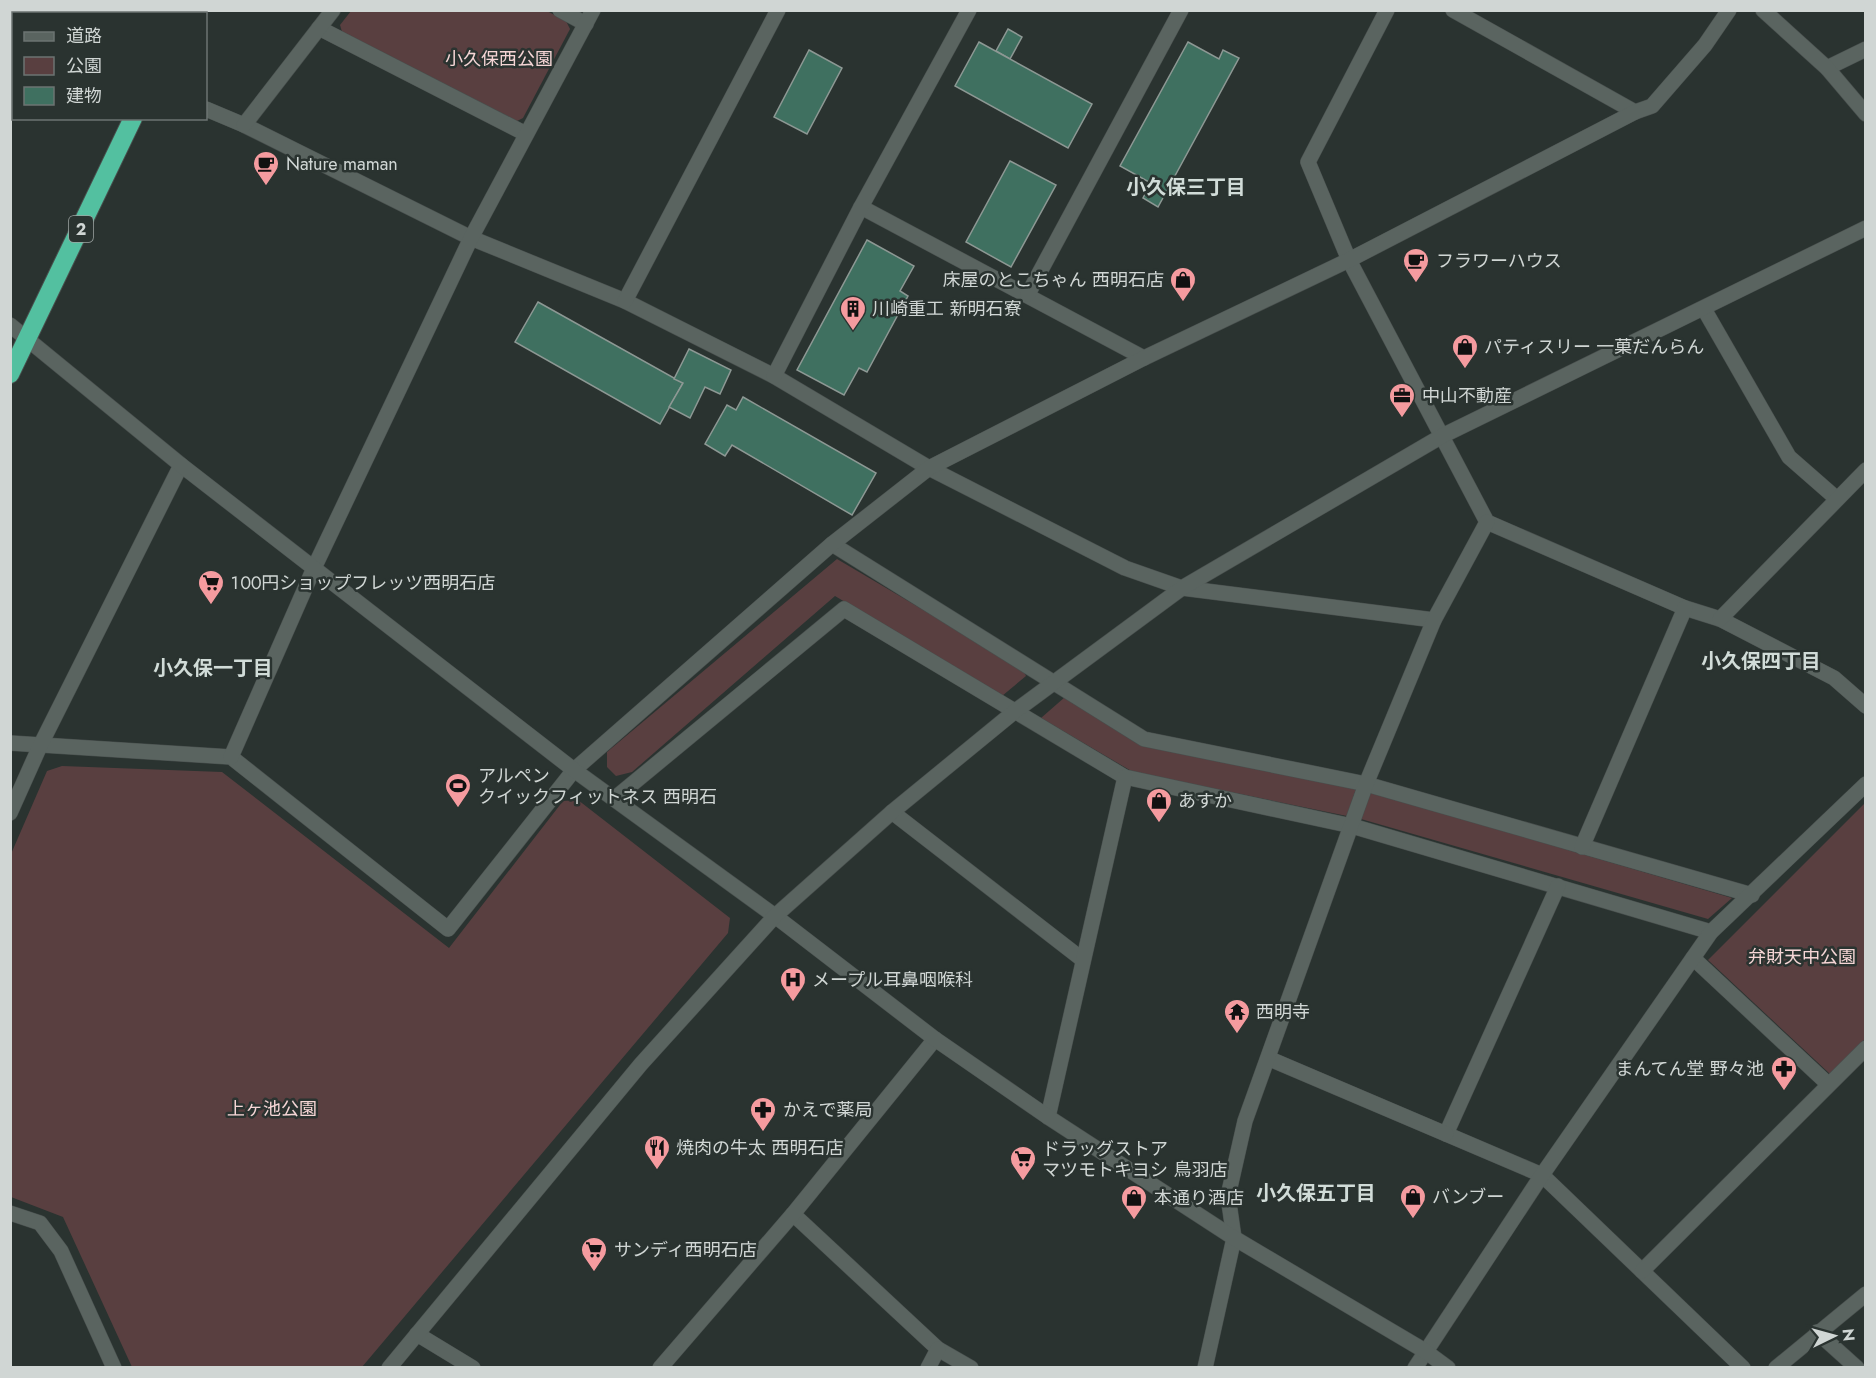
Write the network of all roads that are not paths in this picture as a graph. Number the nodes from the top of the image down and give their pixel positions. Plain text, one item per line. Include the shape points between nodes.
1 (333, 10) edge
2 (560, 10) edge
3 (778, 10) edge
4 (969, 10) edge
5 (1181, 10) edge
6 (1387, 10) edge
7 (1453, 10) edge
8 (1729, 10) edge
9 (1763, 10) edge
10 (590, 17) edge
11 (319, 28) junction
12 (1866, 49) edge
13 (1827, 68) junction
14 (207, 109) edge
15 (1635, 112) junction
16 (1866, 114) edge
17 (132, 120) edge
18 (244, 125) junction
19 (526, 134) junction
20 (861, 207) junction
21 (1866, 228) edge
22 (471, 238) junction
23 (1349, 260) junction
24 (1028, 294) junction
25 (625, 301) junction
26 (1704, 309) junction
27 (10, 326) edge
28 (28, 339) junction
29 (1144, 358) junction
30 (10, 374) edge
31 (774, 376) junction
32 (1442, 435) junction
33 (181, 465) junction
34 (929, 468) junction
35 (1866, 470) edge
36 (1837, 499) junction
37 (1487, 522) junction
38 (832, 544) junction
39 (314, 568) junction
40 (1182, 588) junction
41 (1685, 608) junction
42 (1720, 619) junction
43 (1434, 620) junction
44 (1053, 682) junction
45 (1866, 706) edge
46 (1014, 712) junction
47 (10, 744) edge
48 (40, 747) junction
49 (231, 757) junction
50 (574, 770) junction
51 (1125, 777) junction
52 (1366, 784) junction
53 (1866, 784) edge
54 (614, 799) junction
55 (892, 812) junction
56 (10, 813) edge
57 (1352, 826) junction
58 (1582, 847) junction
59 (1558, 886) junction
60 (1752, 895) junction
61 (775, 916) junction
62 (1711, 932) junction
63 (1693, 958) junction
64 (1083, 960) junction
65 (935, 1039) junction
66 (1866, 1048) edge
67 (1270, 1059) junction
68 (1828, 1084) junction
69 (1048, 1117) junction
70 (1446, 1134) junction
71 (1542, 1175) junction
72 (10, 1213) edge
73 (793, 1214) junction
74 (1234, 1238) junction
75 (1641, 1271) junction
76 (1866, 1294) edge
77 (1817, 1332) junction
78 (417, 1334) junction
79 (938, 1349) junction
80 (1425, 1351) junction
81 (114, 1368) edge
82 (389, 1368) edge
83 (472, 1368) edge
84 (660, 1368) edge
85 (927, 1368) edge
86 (972, 1368) edge
87 (1205, 1368) edge
88 (1415, 1368) edge
89 (1448, 1368) edge
90 (1743, 1368) edge
91 (1776, 1368) edge
92 (1857, 1368) edge

1 - 11 street
2 - 10 street
3 - 25 street
4 - 20 street
5 - 24 street
6 - 23 street via 1308,162
7 - 15 street
8 - 15 street via 1705,45 1652,106
9 - 13 street
10 - 19 street
11 - 18 street
11 - 19 street
12 - 13 street
13 - 16 street
14 - 18 street
15 - 23 street
17 - 28 highway, 2
18 - 22 street
19 - 22 street
20 - 24 street
20 - 31 street
21 - 26 street
22 - 25 street
22 - 39 street
23 - 29 street
23 - 32 street
24 - 29 street
25 - 31 street
26 - 32 street
26 - 36 street via 1789,457
27 - 28 street
28 - 30 highway, 2
28 - 33 street
29 - 34 street
31 - 34 street
32 - 37 street
32 - 40 street
33 - 39 street
33 - 48 street
34 - 38 street
34 - 40 street via 1125,568
35 - 36 street
36 - 42 street
37 - 41 street
37 - 43 street
38 - 44 street
38 - 50 street
39 - 49 street
39 - 50 street
40 - 43 street
40 - 44 street
41 - 42 street
41 - 58 street
42 - 45 street via 1834,678
43 - 52 street
44 - 46 street
44 - 52 street via 1144,739
46 - 51 street
46 - 54 street via 844,609
46 - 55 street
47 - 48 street
48 - 49 street
48 - 56 street
49 - 50 street via 448,928
50 - 54 street
51 - 57 street
51 - 64 street
52 - 57 street
52 - 58 street
53 - 60 street
54 - 61 street
55 - 61 street
55 - 64 street
57 - 59 street
57 - 67 street
58 - 60 street
59 - 62 street
59 - 70 street
60 - 62 street
61 - 65 street
61 - 78 street via 641,1064
62 - 63 street
63 - 68 street
63 - 71 street
64 - 69 street
65 - 69 street
65 - 73 street
66 - 68 street
67 - 70 street
67 - 74 street via 1245,1121 1228,1196
68 - 75 street
69 - 74 street
70 - 71 street
71 - 75 street
71 - 80 street
72 - 81 street via 40,1223 62,1251
73 - 79 street
73 - 84 street
74 - 80 street
74 - 87 street
75 - 90 street
76 - 77 street
77 - 91 street
77 - 92 street
78 - 82 street
78 - 83 street
79 - 85 street
79 - 86 street
80 - 88 street
80 - 89 street

